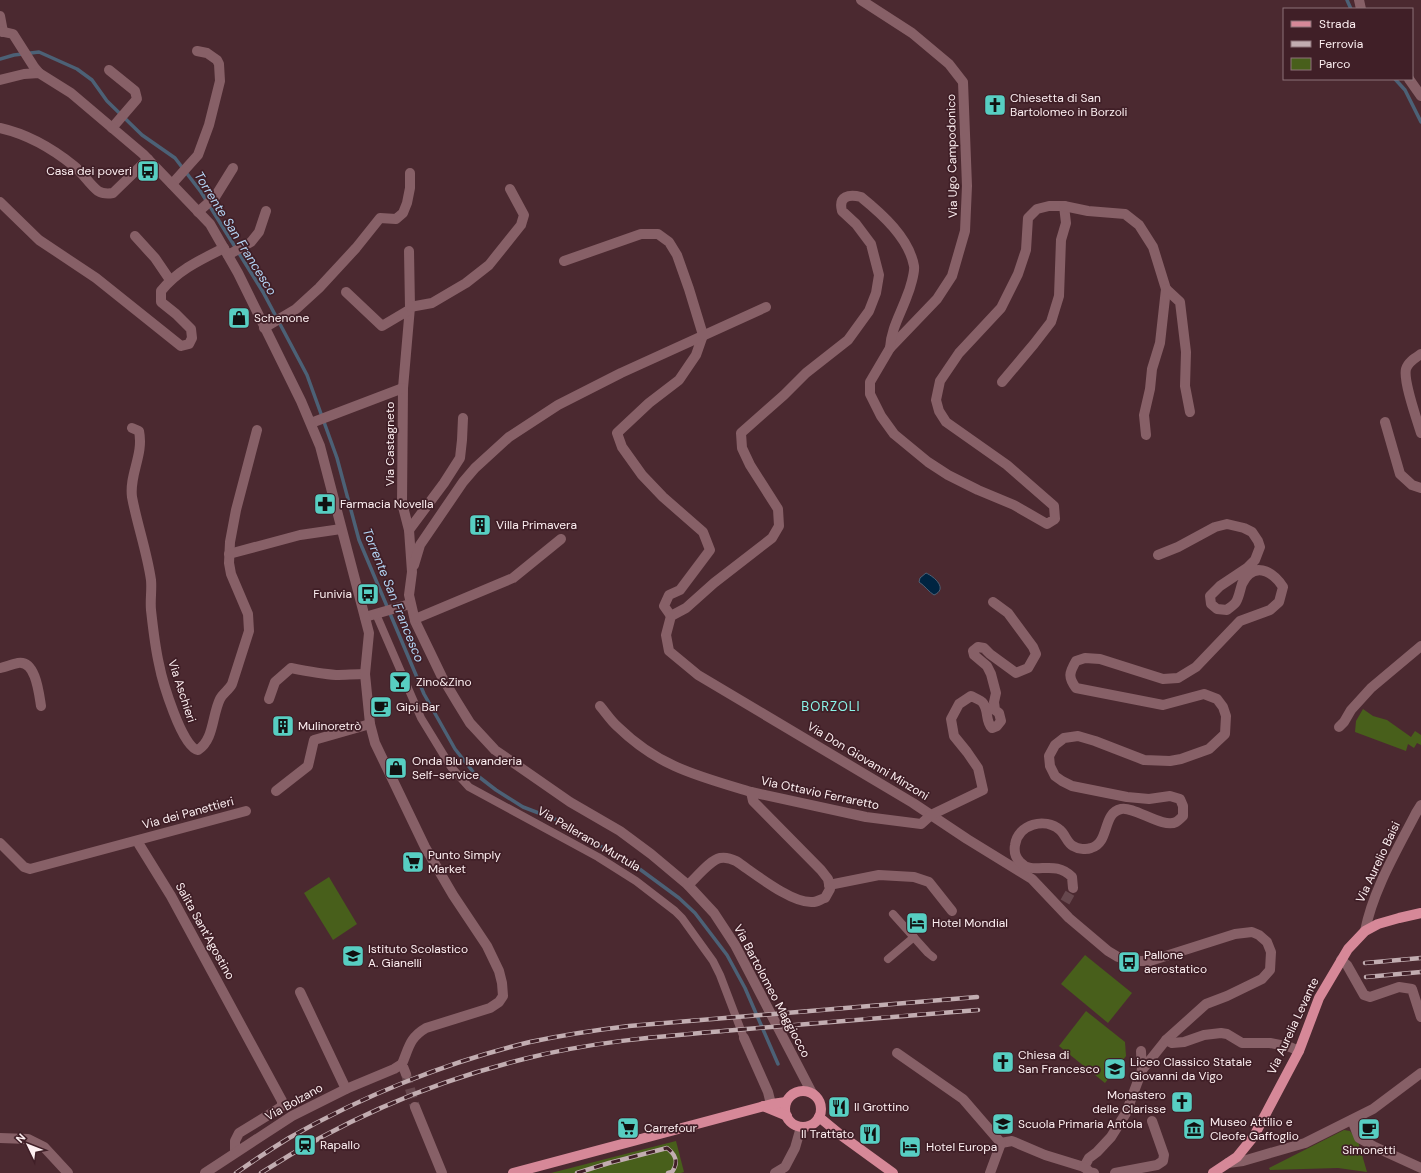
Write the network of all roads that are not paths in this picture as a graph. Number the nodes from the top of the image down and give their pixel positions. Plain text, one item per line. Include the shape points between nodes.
1 (861, 0) edge
2 (0, 16) edge
3 (5, 32) edge
4 (197, 51) dead end
5 (37, 70) junction
6 (109, 70) dead end
7 (0, 80) edge
8 (1410, 80) edge
9 (1421, 96) edge
10 (114, 125) junction
11 (0, 128) edge
12 (148, 159) junction
13 (233, 168) dead end
14 (410, 173) dead end
15 (174, 181) junction
16 (510, 189) dead end
17 (0, 202) edge
18 (1064, 206) junction
19 (200, 210) junction
20 (266, 211) dead end
21 (135, 236) dead end
22 (229, 251) junction
23 (409, 251) dead end
24 (564, 261) dead end
25 (170, 280) junction
26 (1166, 288) junction
27 (346, 292) dead end
28 (766, 307) dead end
29 (409, 308) junction
30 (266, 327) junction
31 (703, 335) junction
32 (890, 348) junction
33 (1421, 354) edge
34 (1002, 382) dead end
35 (403, 388) junction
36 (1190, 412) dead end
37 (463, 418) dead end
38 (1385, 422) dead end
39 (311, 423) junction
40 (132, 428) dead end
41 (257, 430) dead end
42 (1421, 433) edge
43 (1146, 435) dead end
44 (1421, 488) edge
45 (341, 529) junction
46 (409, 530) junction
47 (561, 539) dead end
48 (229, 554) junction
49 (1158, 555) dead end
50 (412, 572) junction
51 (993, 602) dead end
52 (408, 604) junction
53 (376, 614) junction
54 (670, 616) junction
55 (365, 617) junction
56 (415, 619) junction
57 (1421, 646) edge
58 (0, 668) edge
59 (365, 674) junction
60 (269, 699) dead end
61 (41, 706) dead end
62 (600, 706) dead end
63 (370, 724) junction
64 (1339, 727) dead end
65 (276, 791) dead end
66 (751, 792) junction
67 (1419, 810) edge
68 (246, 811) dead end
69 (931, 815) junction
70 (137, 841) junction
71 (0, 843) edge
72 (688, 885) junction
73 (830, 885) junction
74 (1073, 888) dead end
75 (952, 911) dead end
76 (1421, 913) edge
77 (893, 914) dead end
78 (1365, 931) junction
79 (914, 937) junction
80 (933, 957) dead end
81 (888, 959) dead end
82 (1341, 960) junction
83 (300, 992) dead end
84 (1421, 1017) edge
85 (744, 1038) joint
86 (1166, 1040) junction
87 (1141, 1051) dead end
88 (1299, 1051) junction
89 (897, 1053) dead end
90 (1142, 1070) junction
91 (1421, 1073) edge
92 (346, 1089) junction
93 (812, 1093) junction
94 (786, 1102) junction
95 (767, 1105) junction
96 (415, 1107) tunnel mouth
97 (787, 1116) junction
98 (819, 1117) junction
99 (1352, 1120) junction
100 (1152, 1121) dead end
101 (801, 1126) junction
102 (0, 1138) edge
103 (1001, 1143) junction
104 (235, 1152) junction
105 (1228, 1163) junction
106 (1084, 1166) junction
107 (1421, 1168) edge
108 (785, 1170) edge
109 (68, 1173) edge
110 (205, 1173) edge
111 (442, 1173) edge
112 (513, 1173) edge
113 (775, 1173) edge
114 (893, 1173) edge
115 (990, 1173) edge
116 (1094, 1173) edge
117 (1115, 1173) edge
118 (1213, 1173) edge

1 - 32 street, Via Ugo Campodonico via 912,33 949,64 964,82 967,186 965,231 952,276 937,299
2 - 3 street
3 - 5 street
4 - 15 street via 207,53 217,60 220,76 209,125 198,155
5 - 7 street
5 - 10 street
6 - 10 street via 135,90 137,99
8 - 9 street
10 - 12 street
11 - 12 street via 25,135 52,151 75,166 99,191 106,194 113,193
12 - 15 street
13 - 19 street via 215,197
14 - 30 street via 410,188 403,213 396,218 380,218 356,248 296,310
15 - 19 street
16 - 29 street via 524,215 521,225 489,265 466,283 432,303
17 - 25 street via 39,240 96,278 181,346 189,344 192,338 191,329 161,302 160,291
18 - 26 street via 1125,214 1140,224 1153,247
18 - 32 street via 1037,209 1028,218 1026,250 1018,274 1001,308 959,352 940,381 936,400 946,422 1007,465 1054,506 1055,519 1047,524 1014,505 948,475 894,434 870,394 870,382
18 - 34 street via 1066,223 1061,240 1059,296 1051,322
19 - 22 street
20 - 22 street via 259,232 251,242
21 - 25 street
22 - 25 street via 186,268
22 - 30 street
23 - 29 street, Via Castagneto
24 - 31 street via 641,234 658,234 669,242 677,255
26 - 36 street via 1180,302 1186,352 1185,386
26 - 43 street via 1160,343 1152,369 1144,415
27 - 29 street via 382,326
28 - 31 street
29 - 35 street, Via Castagneto
30 - 39 street
31 - 50 street via 558,406 509,437 475,468 464,482 420,545
31 - 54 street, Via Don Giovanni Minzoni via 696,355 679,380 649,402 617,434 622,447 642,475 703,532 710,550 680,590 669,595 664,606
32 - 54 street via 891,337 908,294 914,267 909,247 892,226 861,197 848,196 841,203 842,211 871,244 879,275 869,311 848,340 806,373 741,433 742,448 750,465 778,509 779,526 772,538 686,608
33 - 42 street via 1411,360 1406,369 1406,382
35 - 39 street
35 - 46 street, Via Castagneto via 402,503
37 - 46 street via 460,458
38 - 44 street via 1400,474 1412,485
39 - 45 street via 331,483
40 - 48 street, Via Aschieri via 139,431 141,444 131,485 132,497 151,581 150,608 159,664 166,693 179,726 194,750 204,746 209,737 217,705 232,684 249,631 248,614 231,574
41 - 48 street, Via Aschieri via 236,510
45 - 48 street via 300,535
45 - 55 street
46 - 50 street, Via Castagneto
47 - 56 street via 513,578
49 - 74 street via 1214,527 1227,524 1244,528 1252,532 1258,541 1260,547 1255,560 1210,596 1211,604 1217,610 1227,610 1236,602 1243,583 1250,574 1260,570 1269,572 1283,587 1279,602 1270,610 1240,621 1196,667 1178,678 1163,679 1100,659 1085,658 1076,661 1070,672 1071,681 1076,688 1162,705 1204,694 1217,699 1226,716 1225,734 1209,749 1170,761 1144,760 1078,736 1064,738 1055,745 1049,756 1050,766 1055,776 1072,786 1127,797 1149,799 1170,796 1180,799 1183,806 1183,816 1175,823 1128,810 1114,811 1103,836 1092,848 1079,849 1072,846 1061,830 1042,823 1023,830 1015,843 1014,853 1020,863 1029,868 1059,868 1072,877
50 - 52 street, Via Castagneto
51 - 69 street, Via Ottavio Ferraretto via 1008,613 1036,654 1028,668 1016,673 984,648 978,647 973,651 992,674 996,693 995,710 999,713 1001,721 992,728 988,724 983,702 971,696 959,704 951,719 954,736 978,768 983,790
52 - 53 street
52 - 56 street, Via Bartolomeo Maggiocco
53 - 55 street
53 - 85 street, Via Pellerano Murtula via 422,718 455,772 469,787 598,857 636,881 675,911 713,961
54 - 69 street, Via Don Giovanni Minzoni via 666,635 669,651 698,675
55 - 59 street via 369,633
56 - 72 street, Via Bartolomeo Maggiocco via 442,677 460,707 470,723 495,750 570,802 620,831
57 - 64 street via 1371,688
58 - 61 street via 19,663 30,667
59 - 60 street via 337,675 291,668 275,682
59 - 63 street
62 - 66 street via 617,727 646,751 666,763 693,775
63 - 65 street via 314,740 308,766
63 - 92 street, Via Bolzano via 375,743 425,846 452,895 487,946 499,971 503,996 490,1008 417,1033 410,1042 404,1069 394,1069
66 - 69 street, Via Ottavio Ferraretto via 830,810 907,823 921,824
66 - 73 street, Via Ottavio Ferraretto via 753,801 821,870
67 - 78 street, Via Aurelio Baisi via 1376,892
68 - 70 street, Via dei Panettieri
69 - 86 street, Via Don Giovanni Minzoni via 1032,879 1063,906 1083,931 1118,957 1150,961 1244,932 1259,935 1267,942 1271,952 1271,963 1270,970 1262,979 1206,1004
70 - 71 street via 30,869 24,867
70 - 104 street, Salita Sant'Agostino via 172,896 282,1101 282,1106 278,1109 239,1133 235,1141
72 - 73 street via 713,861 720,858 736,861 799,900 814,902 825,898
72 - 93 street, Via Bartolomeo Maggiocco via 714,913 735,945
73 - 75 street via 879,876 914,877 929,882
76 - 78 main road, Via Aurelia Levante via 1378,924
77 - 79 street
78 - 82 main road, Via Aurelia Levante
79 - 80 street
79 - 81 street
82 - 84 street via 1347,965 1364,995 1370,997 1399,987 1412,989
82 - 88 main road, Via Aurelia Levante via 1319,998
83 - 92 street
85 - 95 street, Via Pellerano Murtula via 768,1092
86 - 88 street via 1172,1044 1221,1033 1242,1043 1270,1043
86 - 90 street, Via Don Giovanni Minzoni
87 - 90 street, Via Don Giovanni Minzoni
88 - 105 main road, Via Aurelia Levante via 1254,1136 1237,1157
89 - 103 street via 962,1099
90 - 106 street, Via Don Giovanni Minzoni via 1126,1112 1111,1137
91 - 99 street via 1373,1109
92 - 104 street, Via Bolzano via 292,1116
93 - 94 main road via 800,1091
93 - 98 main road via 821,1108
94 - 95 main road
94 - 97 main road
95 - 97 main road
95 - 112 main road
96 - 111 street
97 - 101 main road via 797,1126
98 - 101 main road via 811,1124
98 - 114 main road
99 - 105 street via 1305,1143
99 - 107 street via 1359,1138
100 - 117 street via 1164,1155 1163,1161
101 - 108 street
102 - 109 street via 28,1139 44,1147
103 - 106 street via 1012,1141 1046,1155
103 - 115 street
104 - 110 street, Via Bolzano
105 - 118 main road, Via Aurelia Levante
106 - 116 street
108 - 113 street

